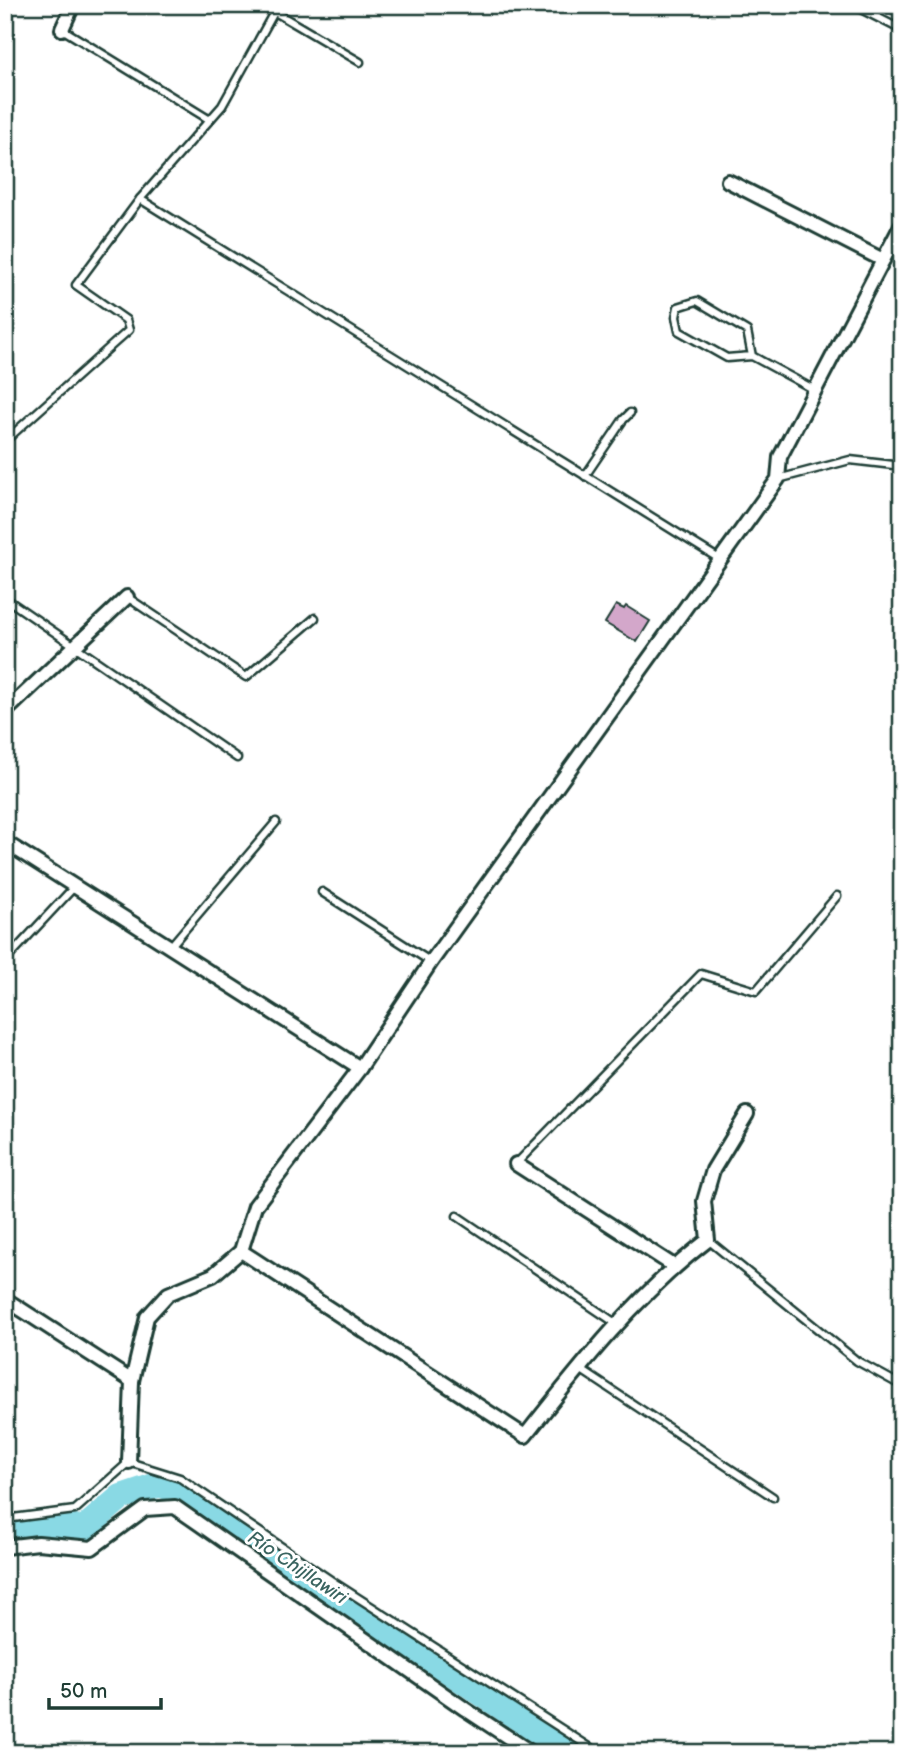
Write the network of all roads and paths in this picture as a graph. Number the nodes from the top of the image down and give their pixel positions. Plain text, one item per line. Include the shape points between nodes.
1 (73, 5) edge
2 (263, 5) edge
3 (853, 5) edge
4 (276, 8) edge
5 (62, 29) joint
6 (902, 30) edge
7 (360, 62) dead end
8 (210, 120) junction
9 (728, 181) dead end
10 (140, 199) junction
11 (902, 225) edge
12 (883, 260) junction
13 (752, 356) junction
14 (815, 390) junction
15 (630, 413) dead end
16 (5, 441) edge
17 (902, 466) edge
18 (585, 476) junction
19 (778, 479) junction
20 (720, 560) junction
21 (127, 597) joint
22 (5, 598) edge
23 (315, 618) dead end
24 (76, 645) junction
25 (5, 712) edge
26 (237, 758) dead end
27 (276, 822) dead end
28 (5, 842) edge
29 (75, 886) junction
30 (322, 892) dead end
31 (837, 896) dead end
32 (170, 947) junction
33 (5, 961) edge
34 (431, 962) junction
35 (360, 1068) junction
36 (747, 1114) dead end
37 (516, 1164) joint
38 (457, 1216) dead end
39 (708, 1240) junction
40 (241, 1251) junction
41 (674, 1266) junction
42 (5, 1299) edge
43 (618, 1325) junction
44 (578, 1368) junction
45 (902, 1376) edge
46 (132, 1381) junction
47 (129, 1462) junction
48 (773, 1497) dead end
49 (5, 1519) edge
50 (5, 1547) edge
51 (532, 1753) edge
52 (599, 1753) edge

1 - 5 street
2 - 4 lane
3 - 6 lane
4 - 7 lane
4 - 8 lane
5 - 8 lane
8 - 10 lane
9 - 12 street
10 - 16 lane via 76,285 126,320 129,330
10 - 18 lane
11 - 12 street
12 - 14 street
13 - 13 lane via 747,331 697,301 678,307 679,331 727,358
13 - 14 lane
14 - 19 street via 780,457
15 - 18 lane
17 - 19 lane via 850,460
18 - 20 lane
19 - 20 street
20 - 34 street
21 - 23 lane via 246,677
21 - 24 street
22 - 24 lane
24 - 25 street
24 - 26 lane
27 - 32 lane
28 - 29 street
29 - 32 street
29 - 33 lane
30 - 34 lane
31 - 37 lane via 756,990 701,974
32 - 35 street
34 - 35 street
35 - 40 street via 255,1206
36 - 39 street via 713,1170 704,1201
37 - 41 street
38 - 43 lane
39 - 41 street
39 - 45 lane via 858,1360 897,1383
40 - 44 street via 525,1436
40 - 46 street via 213,1275 168,1294 147,1317
41 - 43 street
42 - 46 street
43 - 44 street
44 - 48 lane
46 - 47 street
47 - 49 lane via 75,1510
47 - 52 lane via 180,1478
50 - 51 street via 38,1543 92,1548 145,1509 175,1507

